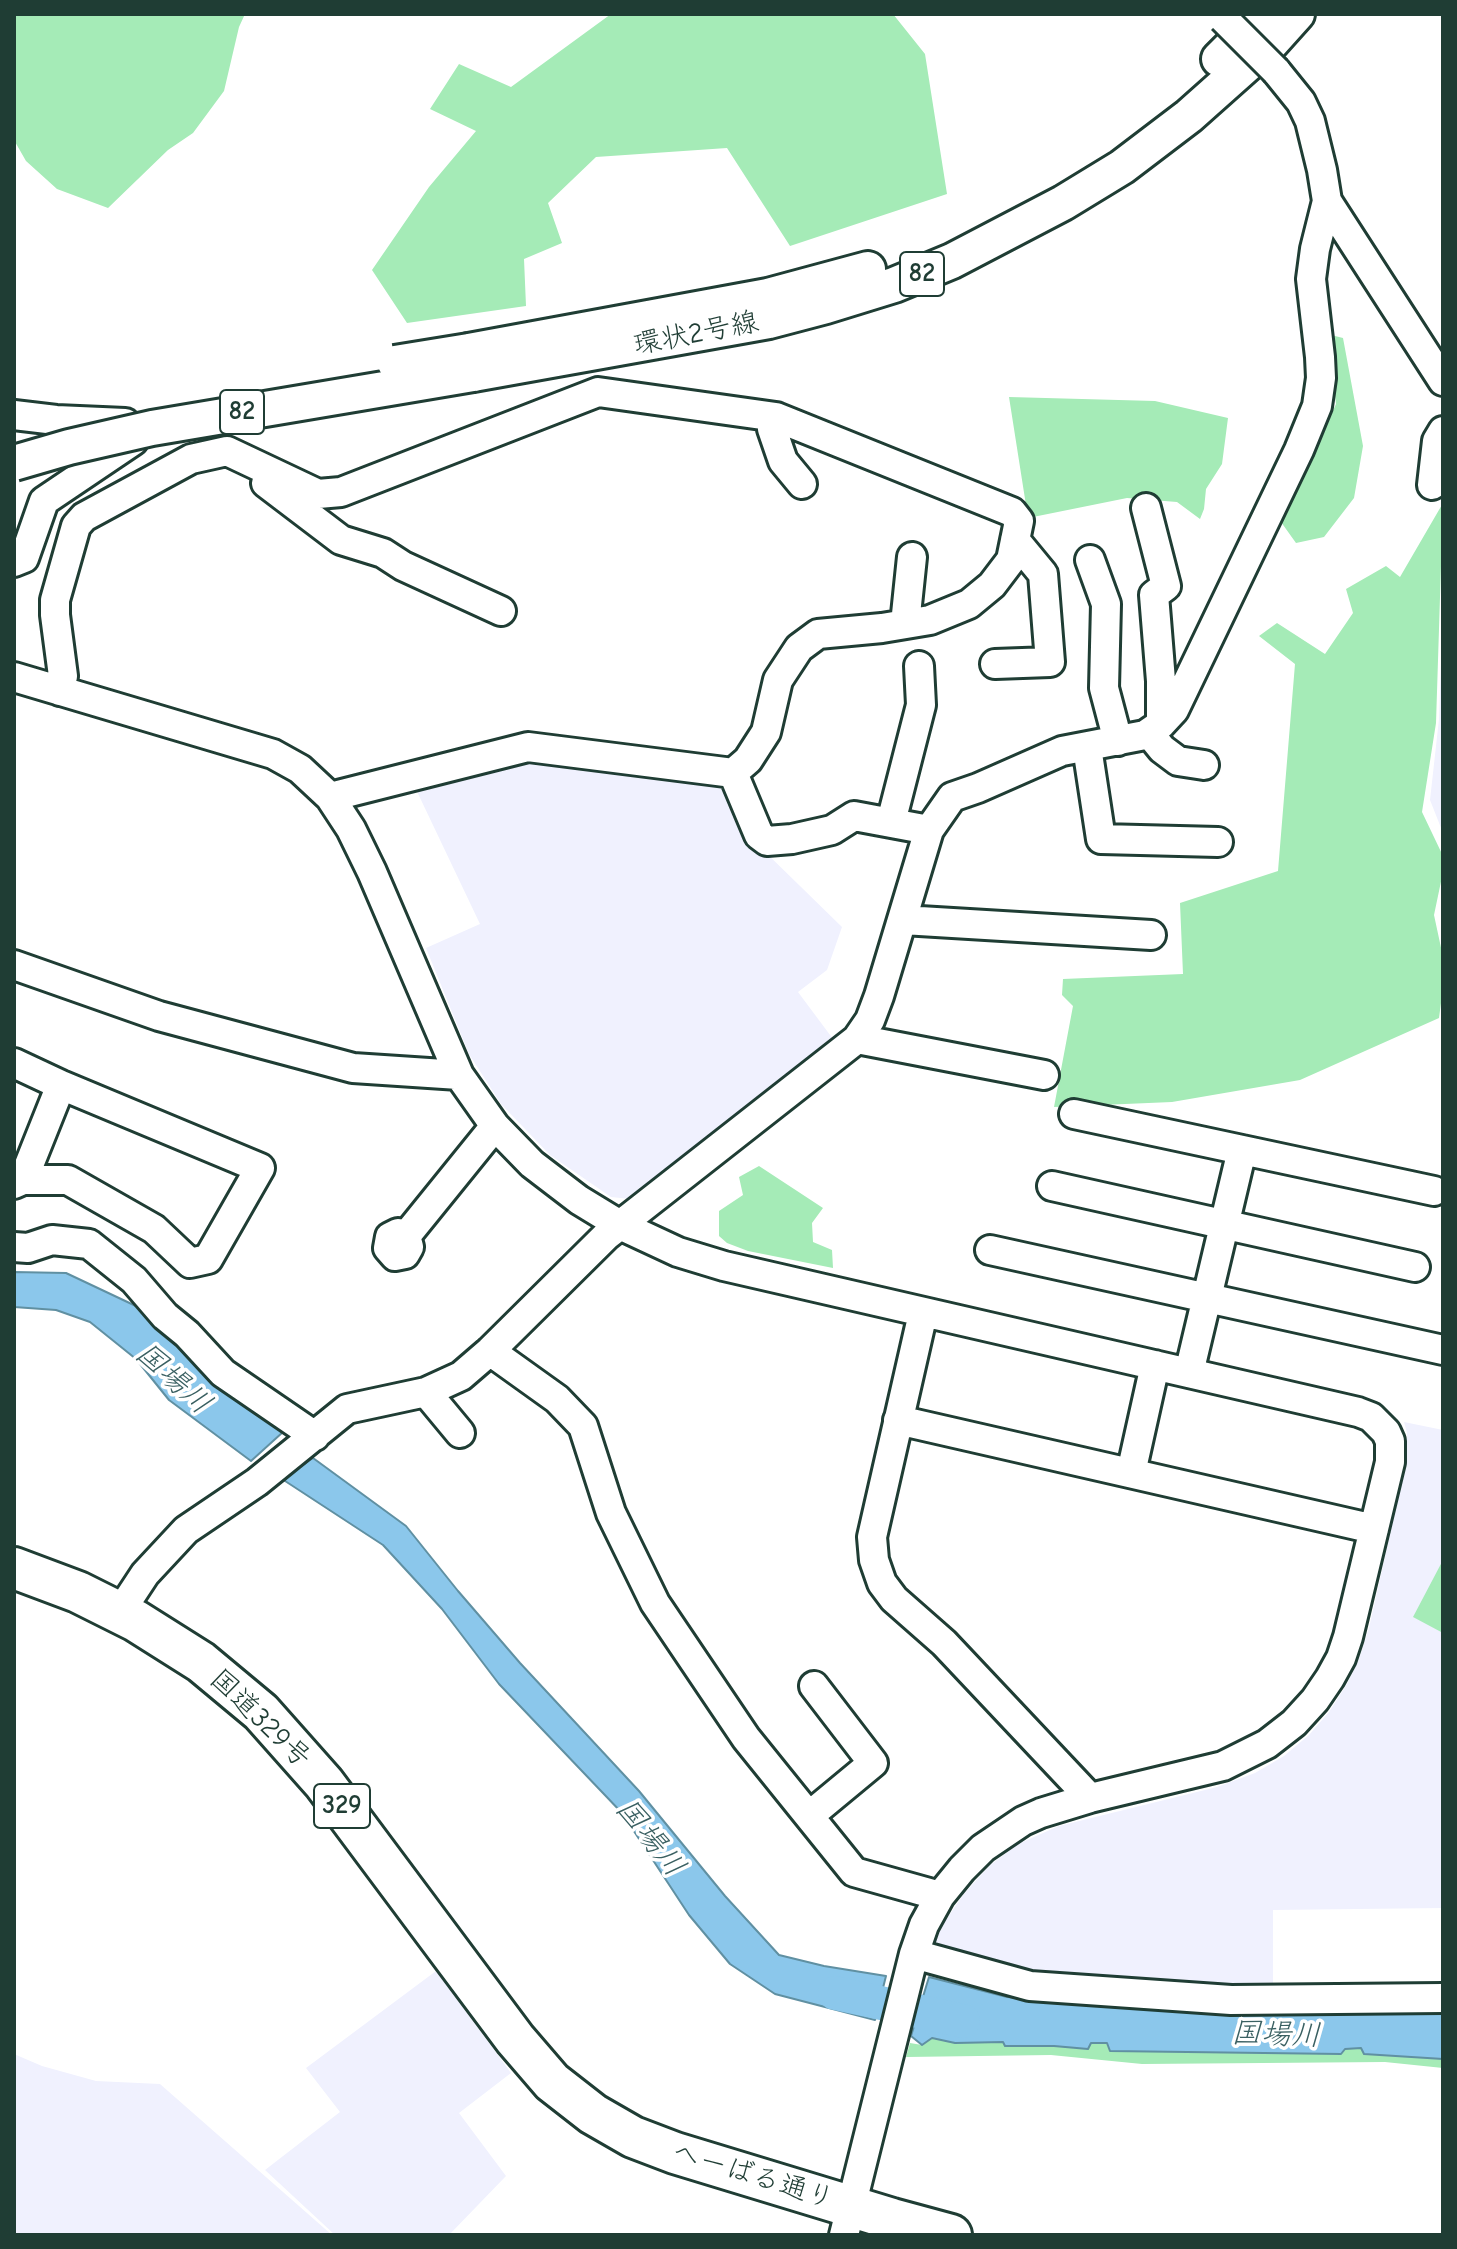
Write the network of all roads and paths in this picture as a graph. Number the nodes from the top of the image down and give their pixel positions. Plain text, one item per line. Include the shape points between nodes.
1 (1264, 14) edge
2 (1297, 14) edge
3 (1221, 16) edge
4 (1327, 201) junction
5 (471, 362) junction
6 (1439, 364) edge
7 (14, 415) edge
8 (776, 417) junction
9 (1443, 431) edge
10 (14, 439) edge
11 (14, 463) edge
12 (269, 471) junction
13 (802, 484) dead end
14 (1432, 485) dead end
15 (1146, 508) dead end
16 (1015, 540) junction
17 (912, 557) dead end
18 (1090, 560) dead end
19 (14, 562) edge
20 (501, 611) dead end
21 (905, 624) junction
22 (995, 664) dead end
23 (919, 666) dead end
24 (14, 677) edge
25 (60, 691) junction
26 (1155, 729) junction
27 (1118, 741) junction
28 (1087, 747) junction
29 (1204, 765) dead end
30 (733, 773) junction
31 (330, 797) junction
32 (891, 822) junction
33 (929, 830) junction
34 (1218, 842) dead end
35 (903, 920) junction
36 (1151, 935) dead end
37 (14, 965) edge
38 (857, 1039) junction
39 (14, 1063) edge
40 (459, 1075) junction
41 (1044, 1075) dead end
42 (61, 1085) junction
43 (1074, 1114) dead end
44 (495, 1126) junction
45 (1242, 1150) junction
46 (18, 1182) edge
47 (1052, 1186) dead end
48 (1434, 1191) dead end
49 (1224, 1224) junction
50 (620, 1225) junction
51 (406, 1236) dead end
52 (14, 1247) edge
53 (990, 1250) dead end
54 (1415, 1267) dead end
55 (1207, 1298) junction
56 (923, 1313) junction
57 (1443, 1350) edge
58 (490, 1351) junction
59 (1155, 1365) junction
60 (1189, 1373) junction
61 (426, 1392) junction
62 (898, 1420) junction
63 (460, 1433) dead end
64 (315, 1436) junction
65 (1131, 1473) junction
66 (1374, 1529) junction
67 (14, 1568) edge
68 (120, 1612) junction
69 (814, 1686) dead end
70 (1090, 1798) junction
71 (809, 1816) junction
72 (940, 1896) junction
73 (912, 1961) junction
74 (1443, 1998) edge
75 (605, 2121) joint
76 (847, 2221) edge
77 (951, 2235) edge

1 - 5 main road, 環状2号線 / 82 via 1188,87 1113,146 985,221 870,268 768,296
2 - 5 main road, 環状2号線 / 82 via 1189,116 1122,167 952,261 894,285 769,321
3 - 4 street, bridge via 1301,102 1320,158
4 - 6 street
4 - 26 street via 1311,279 1321,378 1317,406 1174,710
5 - 10 main road, 環状2号線 / 82, bridge via 130,409
5 - 11 main road, 環状2号線 / 82, bridge via 152,428
7 - 19 street via 125,423 133,441 44,501 24,558
8 - 12 street via 598,392 341,492 318,494
8 - 13 street via 772,429 783,461
8 - 16 street via 1012,512 1019,521
9 - 14 street
12 - 20 street via 265,483 341,540 383,553
12 - 25 street via 227,451 191,459 84,517 73,533 55,600
15 - 26 street via 1166,586 1154,595 1161,681
16 - 21 street via 1011,560 969,604
16 - 22 street via 1043,574 1050,662
17 - 21 street
18 - 27 street via 1106,604 1104,688
21 - 30 street via 818,634 799,648 778,680 766,732
23 - 32 street via 921,705
24 - 25 street
25 - 31 street via 273,754 300,769
26 - 27 street
26 - 29 street via 1162,749 1178,761
27 - 28 street
28 - 33 street via 1062,751 952,797
28 - 34 street via 1101,839
30 - 31 street via 528,747
30 - 32 street via 759,835 767,841 832,830 854,816
31 - 40 street via 372,872
32 - 33 street
33 - 35 street
35 - 36 street
35 - 38 street via 870,1020
37 - 40 street via 159,1016 353,1068
38 - 41 street
38 - 50 street
39 - 42 street
40 - 44 street
42 - 46 street
42 - 46 street via 260,1168 208,1259 190,1263 154,1229 68,1180
43 - 45 street
44 - 50 street via 532,1164
44 - 51 street
45 - 48 street
45 - 49 street
47 - 49 street
49 - 54 street
49 - 55 street
50 - 56 street via 724,1266
50 - 58 street
52 - 64 street via 52,1240 89,1244 134,1280 223,1373
53 - 55 street
55 - 57 street
55 - 60 street
56 - 59 street
56 - 62 street
58 - 61 street via 461,1376
58 - 71 street via 557,1399 583,1426 611,1513 655,1603 746,1738
59 - 60 street
59 - 65 street
60 - 66 street via 1371,1417 1390,1441 1391,1451
61 - 63 street
61 - 64 street via 347,1409
62 - 65 street
62 - 70 street via 872,1537 882,1583
64 - 68 street via 186,1530 145,1574
65 - 66 street
66 - 70 street via 1341,1658 1294,1723 1223,1766
67 - 68 highway, 国道329号 / 329
68 - 75 highway, 国道329号 / 329 via 201,1662 261,1712 324,1783 524,2050 552,2082
69 - 71 street via 873,1763
70 - 72 street via 1041,1813 1003,1834 983,1848
71 - 72 street via 854,1872
72 - 73 street
73 - 74 street via 1030,1986 1231,2000
73 - 76 street
75 - 76 highway, へーばる通り / 329 via 633,2137
76 - 77 highway, へーばる通り / 329

